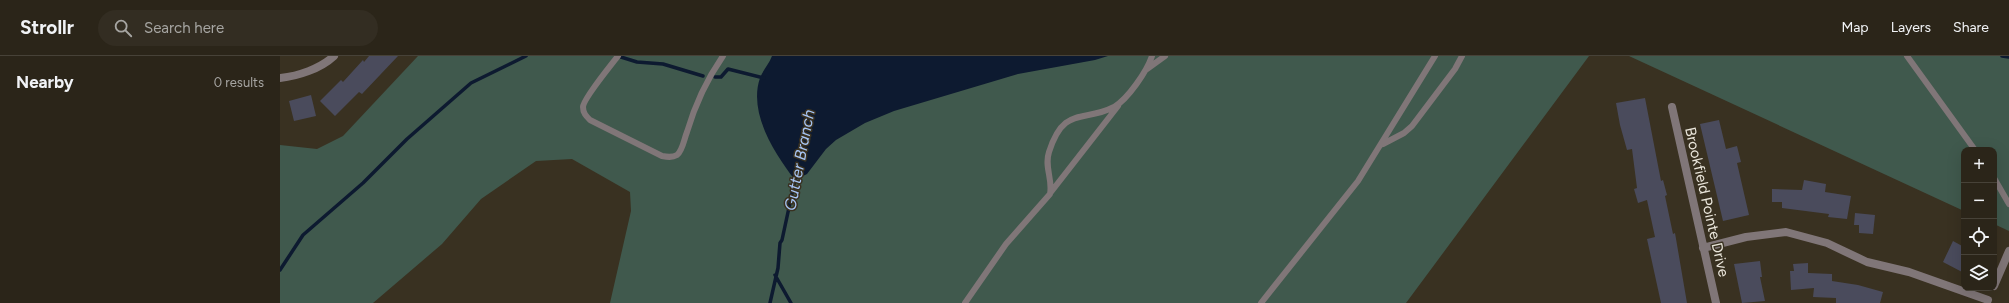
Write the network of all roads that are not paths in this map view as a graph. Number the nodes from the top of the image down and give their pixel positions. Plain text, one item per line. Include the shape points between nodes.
1 (334, 56) edge
2 (618, 56) edge
3 (723, 56) edge
4 (1152, 56) edge
5 (1165, 56) edge
6 (1435, 56) edge
7 (1462, 56) edge
8 (1907, 56) edge
9 (1145, 72) junction
10 (280, 78) edge
11 (1120, 103) junction
12 (1672, 107) dead end
13 (1381, 145) junction
14 (1973, 147) edge
15 (1997, 183) edge
16 (1050, 194) junction
17 (2009, 204) edge
18 (1703, 248) junction
19 (2009, 251) edge
20 (1997, 280) edge
21 (1992, 291) edge
22 (1988, 302) edge
23 (965, 303) edge
24 (1261, 303) edge
25 (1716, 303) edge

1 - 10 street via 311,70
2 - 3 lane via 582,105 584,114 590,120 662,156 670,157 681,150 692,114
4 - 9 lane
5 - 9 lane
6 - 13 lane
7 - 13 lane via 1412,126
8 - 14 lane
9 - 11 lane
11 - 16 lane
11 - 16 lane via 1102,111 1073,118 1058,131 1047,162
12 - 18 street, Brookfield Pointe Drive
13 - 24 lane via 1358,181
15 - 17 lane
16 - 23 lane via 1006,244
18 - 22 street via 1746,237 1786,232 1827,243 1867,262 1909,272
18 - 25 street, Brookfield Pointe Drive
19 - 20 street
21 - 22 street

